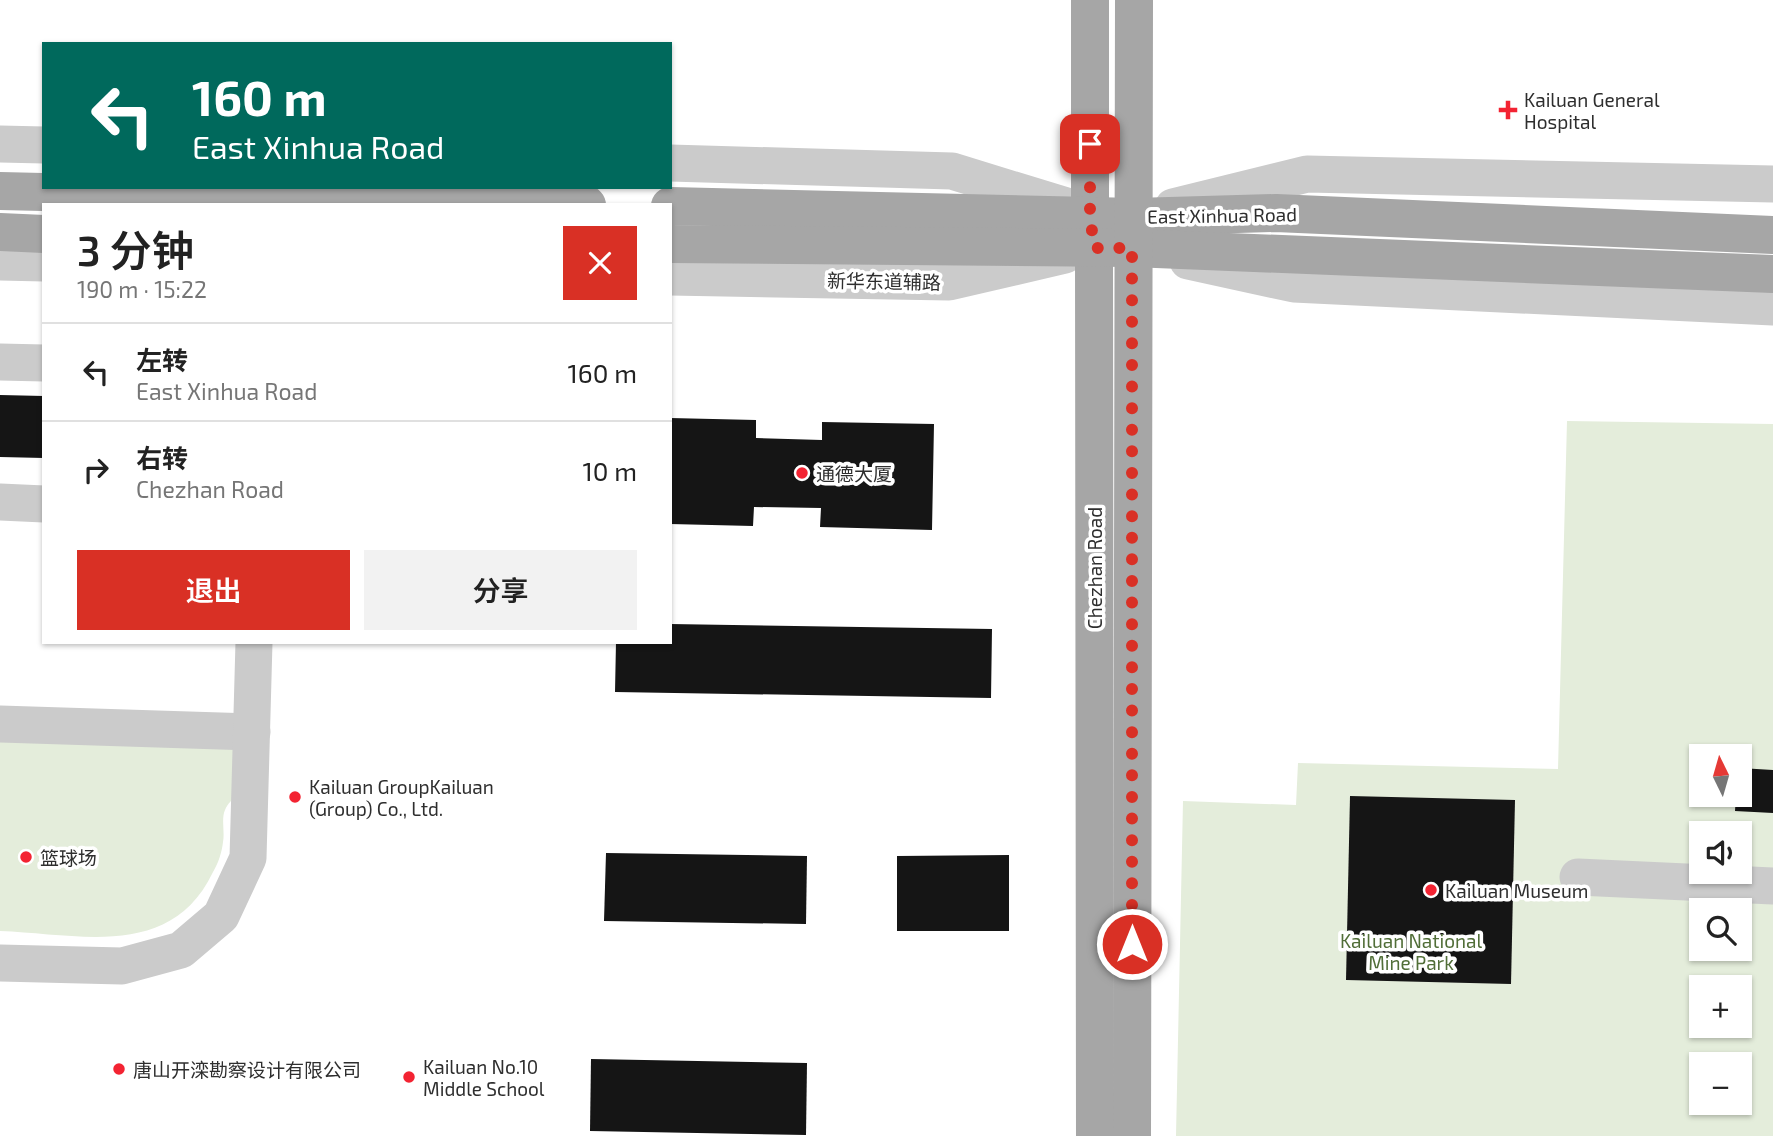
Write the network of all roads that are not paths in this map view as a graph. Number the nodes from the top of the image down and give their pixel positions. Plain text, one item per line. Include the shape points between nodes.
1 (1090, 0) edge
2 (1134, 0) edge
3 (0, 144) edge
4 (42, 145) edge
5 (672, 163) edge
6 (1773, 184) edge
7 (0, 191) edge
8 (503, 203) edge
9 (672, 206) edge
10 (1092, 231) junction
11 (0, 232) edge
12 (1134, 232) junction
13 (42, 234) edge
14 (1773, 235) edge
15 (672, 244) edge
16 (0, 262) edge
17 (42, 263) edge
18 (1773, 274) edge
19 (672, 277) edge
20 (1773, 307) edge
21 (0, 362) edge
22 (42, 363) edge
23 (0, 502) edge
24 (42, 504) edge
25 (254, 644) edge
26 (0, 724) edge
27 (252, 732) junction
28 (1578, 877) dead end
29 (1773, 886) edge
30 (0, 963) edge
31 (1094, 1136) edge
32 (1132, 1136) edge

1 - 10 main road, Chezhan Road
2 - 12 main road, Chezhan Road
3 - 4 street
5 - 10 street via 952,172
6 - 12 street via 1307,174
7 - 8 main road
9 - 10 main road, East Xinhua Road
10 - 12 main road, East Xinhua Road
10 - 15 main road, East Xinhua Road
10 - 19 street, 新华东道辅路 via 950,282
10 - 31 main road, Chezhan Road
11 - 13 main road
12 - 14 main road, East Xinhua Road via 1276,212
12 - 18 main road, East Xinhua Road
12 - 20 street via 1294,284
12 - 32 main road, Chezhan Road
16 - 17 street
21 - 22 street
23 - 24 street
25 - 27 street
26 - 27 street
27 - 30 street via 248,858 221,916 181,950 122,966
28 - 29 street

